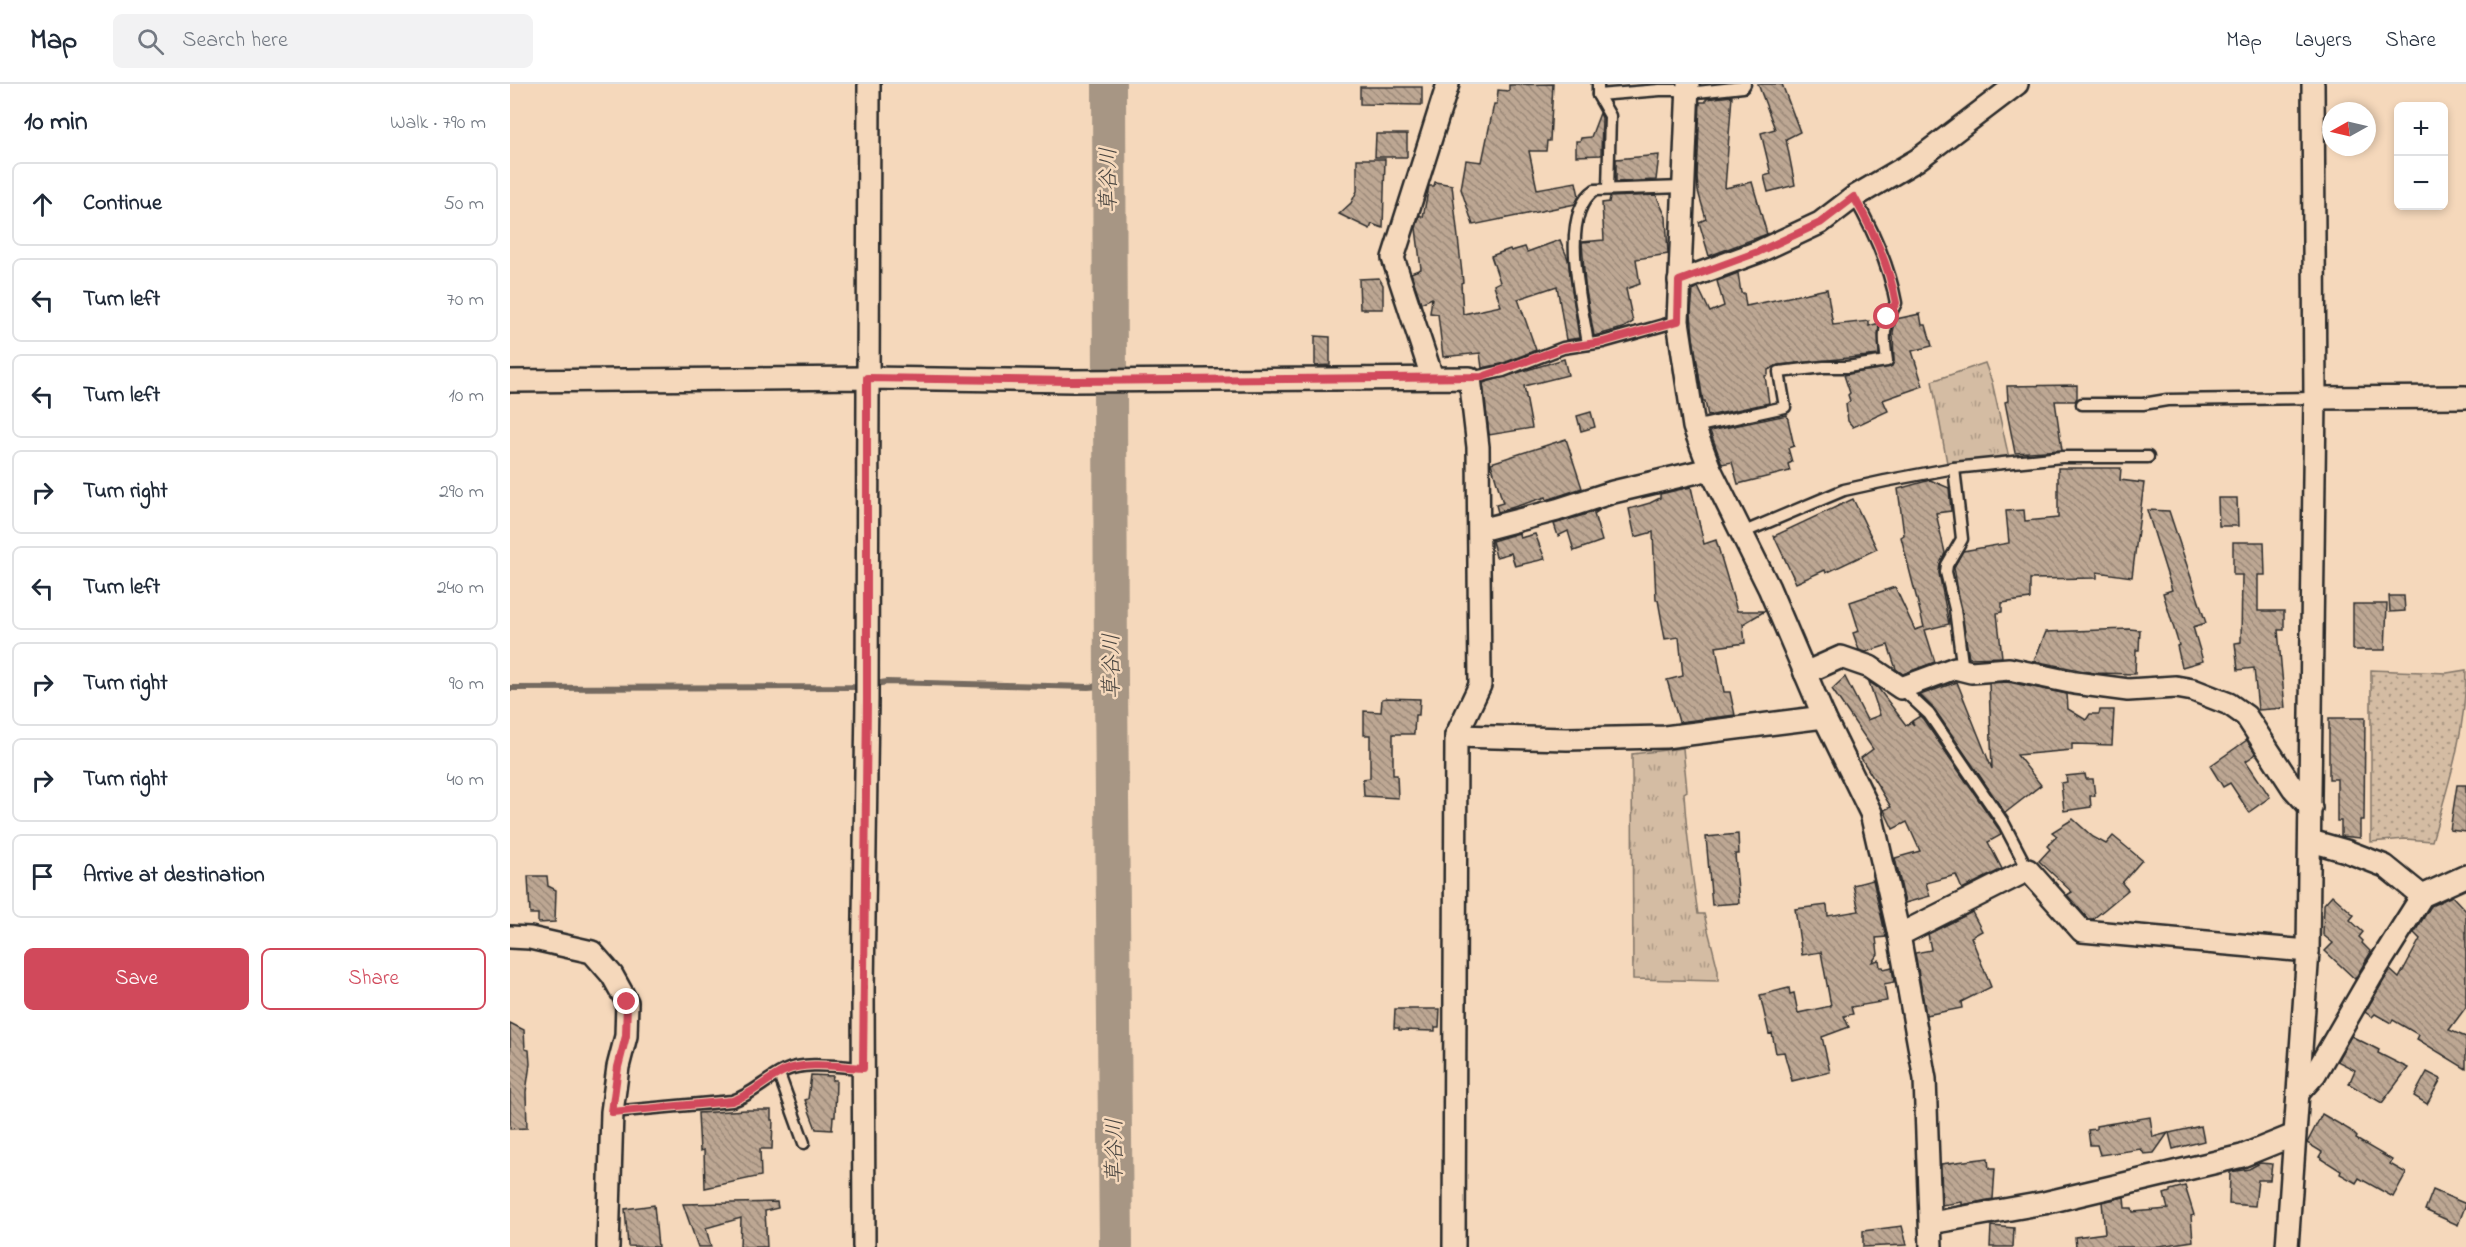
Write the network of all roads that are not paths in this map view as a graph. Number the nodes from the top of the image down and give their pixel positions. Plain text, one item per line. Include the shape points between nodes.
1 (869, 84) edge
2 (1448, 84) edge
3 (1745, 84) edge
4 (2018, 84) edge
5 (2313, 84) edge
6 (1688, 88) edge
7 (1598, 89) edge
8 (1683, 188) junction
9 (1608, 189) junction
10 (1854, 197) junction
11 (1679, 281) junction
12 (1678, 321) junction
13 (1588, 344) junction
14 (1432, 377) junction
15 (867, 378) junction
16 (1470, 378) junction
17 (510, 381) edge
18 (2466, 397) edge
19 (2315, 398) junction
20 (2082, 404) dead end
21 (1694, 427) junction
22 (2148, 457) dead end
23 (1954, 468) junction
24 (1710, 469) junction
25 (1480, 530) junction
26 (1742, 533) junction
27 (1963, 671) junction
28 (1805, 673) junction
29 (1901, 688) junction
30 (1824, 717) junction
31 (1456, 736) junction
32 (2311, 808) junction
33 (2311, 841) junction
34 (2028, 870) junction
35 (2466, 876) edge
36 (2422, 896) junction
37 (1899, 935) junction
38 (510, 937) edge
39 (2308, 951) junction
40 (863, 1068) junction
41 (779, 1074) junction
42 (2299, 1092) junction
43 (612, 1112) junction
44 (2294, 1135) junction
45 (804, 1143) dead end
46 (1931, 1223) junction
47 (608, 1247) edge
48 (864, 1247) edge
49 (1454, 1247) edge
50 (1931, 1247) edge
51 (2287, 1247) edge

1 - 15 street
2 - 14 street via 1394,258
3 - 6 lane
4 - 10 street via 1917,160
5 - 19 street
6 - 7 lane
6 - 8 street
7 - 9 lane via 1610,116
8 - 9 lane
8 - 11 street
9 - 13 lane via 1589,194 1577,222 1574,260
10 - 11 street via 1820,223 1758,252
10 - 21 lane via 1869,223 1893,286 1896,303 1883,331 1887,361 1779,372 1785,407
11 - 12 street
12 - 13 lane
12 - 21 street
13 - 16 lane via 1563,348 1503,371
14 - 15 street via 1072,381
14 - 16 street
15 - 17 street
15 - 40 street
16 - 25 street via 1478,447
18 - 19 street
19 - 20 lane
19 - 32 street
21 - 24 street
22 - 23 lane via 2062,457
23 - 26 lane via 1844,490
23 - 27 lane via 1962,539 1946,572
24 - 25 street
24 - 26 street
25 - 31 street via 1480,685
26 - 28 street
27 - 29 street via 1955,669
27 - 32 street via 2009,669 2128,690 2176,687 2209,694 2246,716 2293,788
28 - 29 street via 1841,657 1870,668
28 - 30 street
29 - 34 lane via 1929,714 2004,824
30 - 31 street via 1665,737
30 - 37 street via 1870,813
31 - 49 street
32 - 33 street
33 - 36 street via 2385,866
33 - 39 street
34 - 37 street
34 - 39 street via 2082,931
35 - 36 street
36 - 42 street via 2315,1074
37 - 46 street via 1925,1079
38 - 43 street via 592,952 612,975 627,1002 626,1036
39 - 42 street
40 - 41 lane via 802,1066
40 - 48 street
41 - 43 lane via 747,1097 732,1101
41 - 45 lane
42 - 44 street
43 - 47 street
44 - 46 street via 2242,1156 2044,1203
44 - 51 street
46 - 50 street

